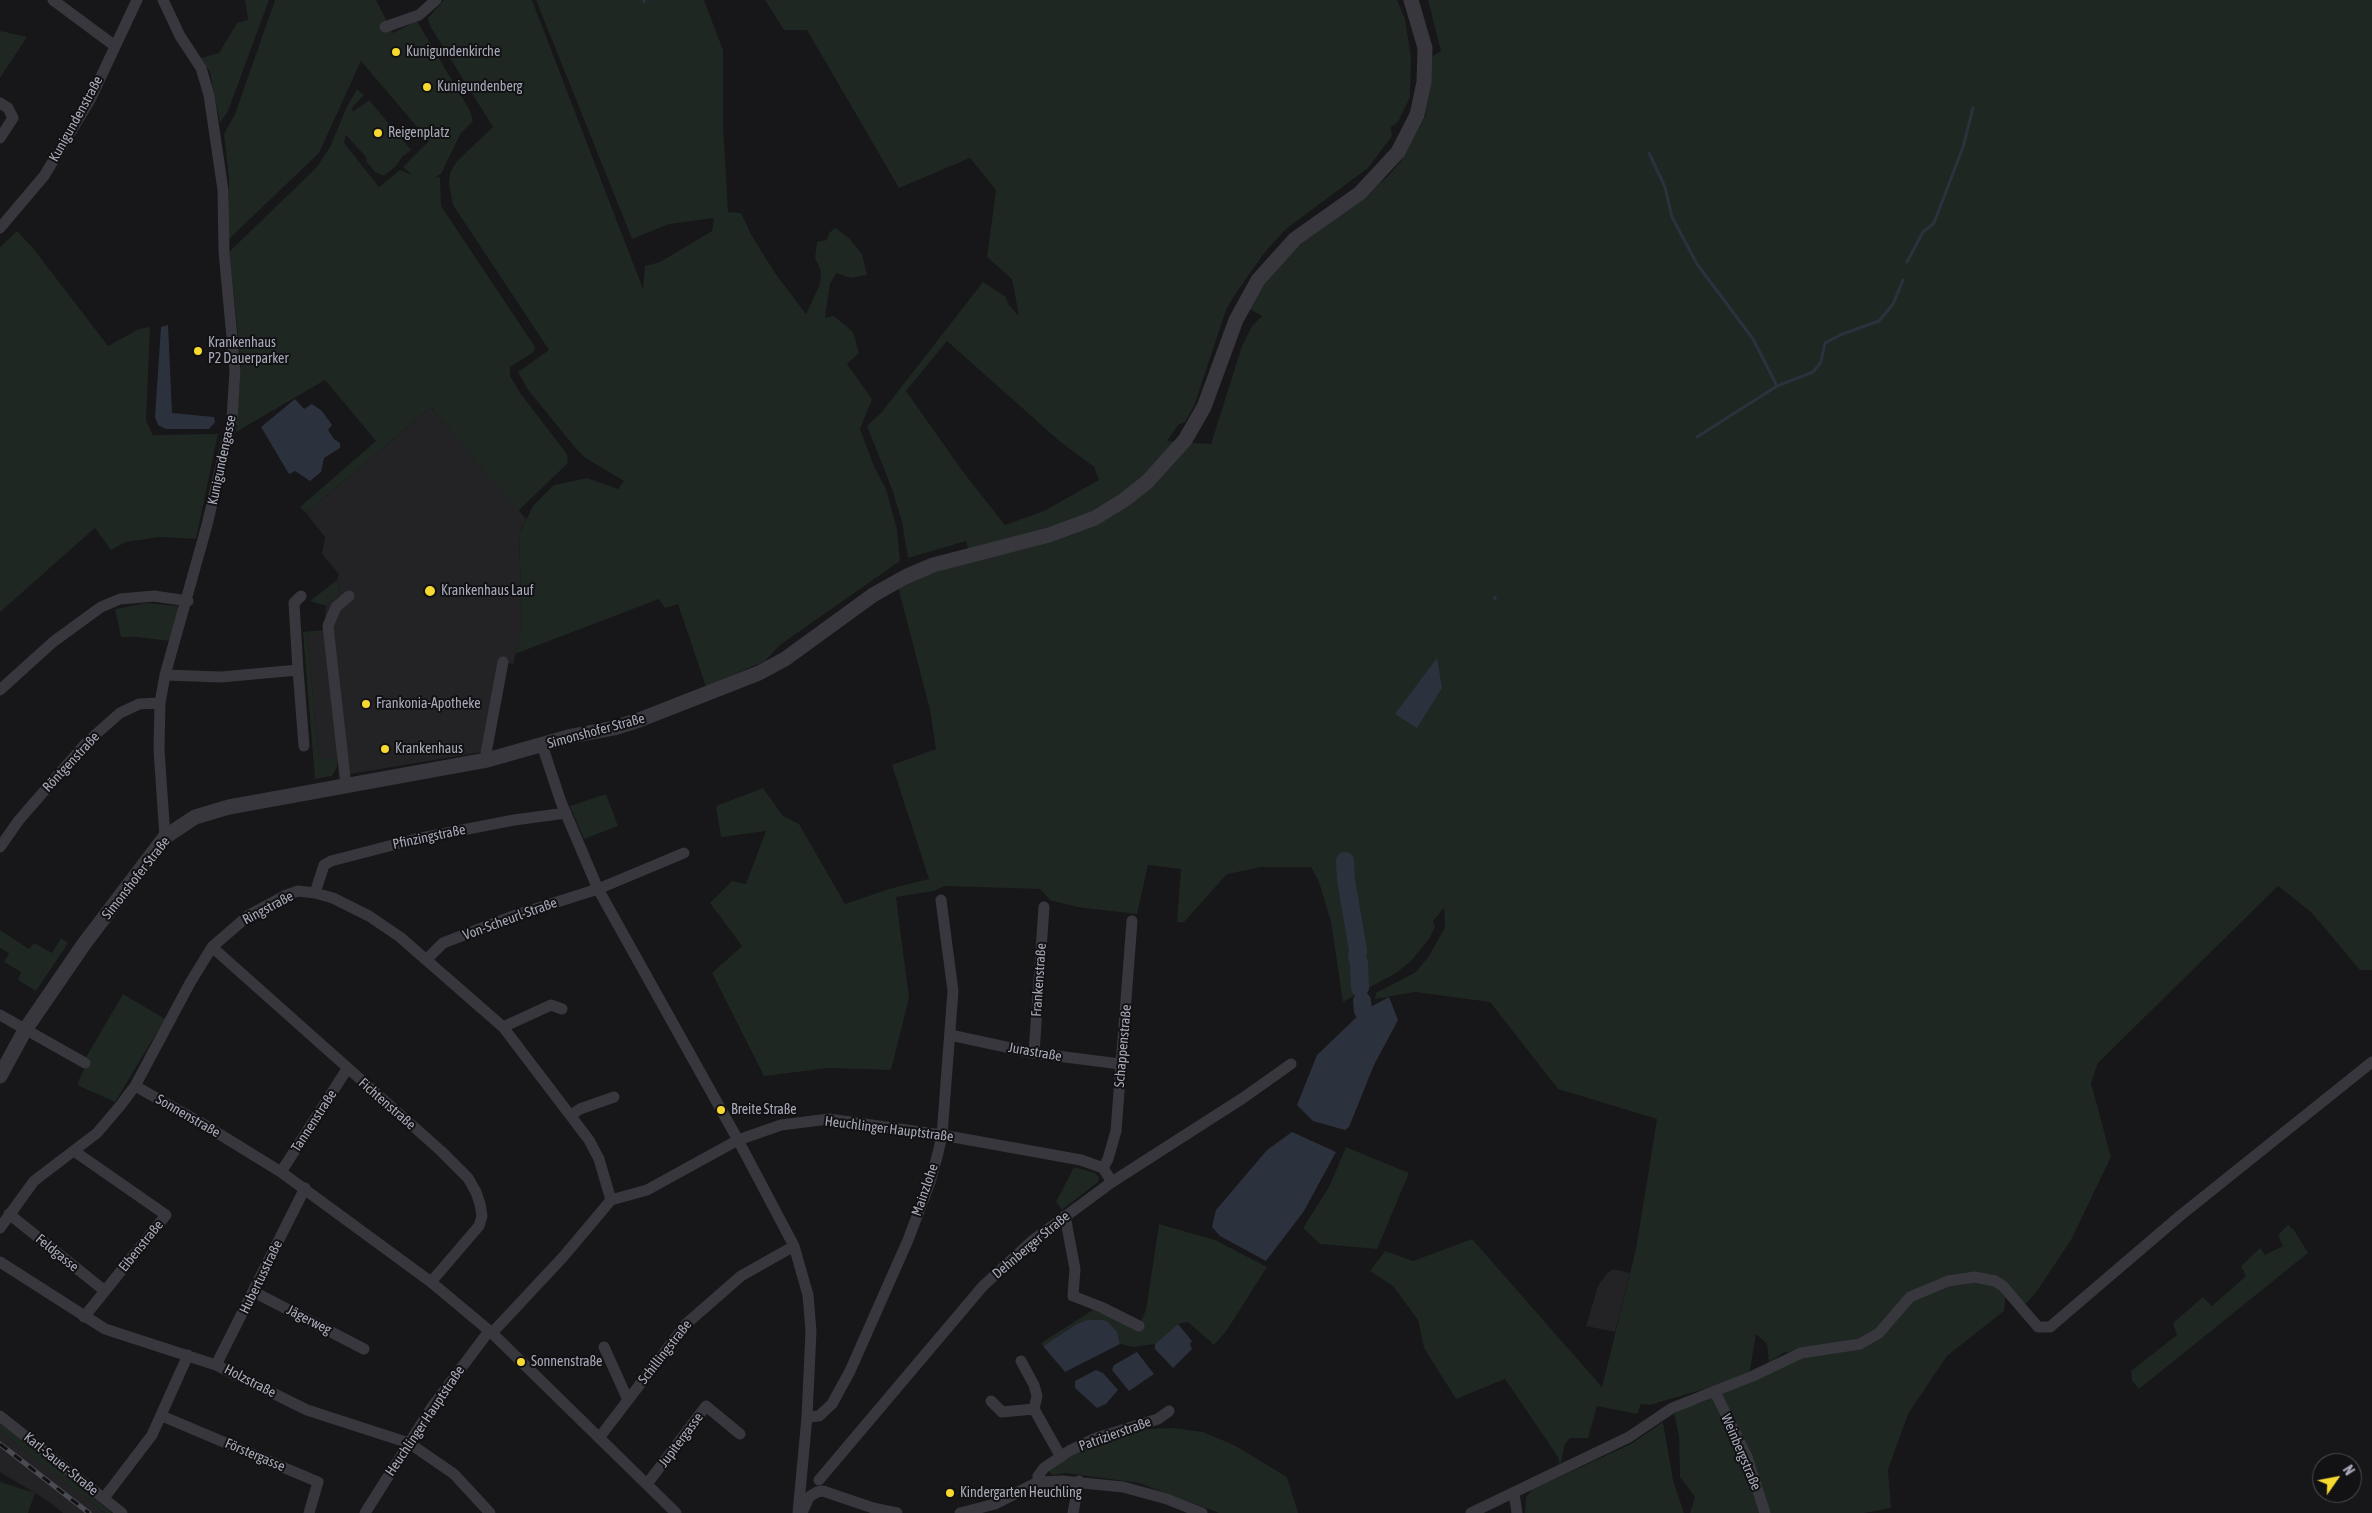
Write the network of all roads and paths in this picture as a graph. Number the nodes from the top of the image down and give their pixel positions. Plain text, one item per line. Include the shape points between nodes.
1 (53, 0) edge
2 (137, 0) edge
3 (163, 0) edge
4 (436, 0) edge
5 (1411, 0) edge
6 (385, 27) dead end
7 (115, 46) junction
8 (0, 102) edge
9 (0, 138) edge
10 (5, 215) edge
11 (0, 228) edge
12 (301, 596) dead end
13 (349, 596) dead end
14 (188, 600) junction
15 (503, 662) dead end
16 (298, 670) junction
17 (165, 675) junction
18 (0, 690) edge
19 (160, 703) junction
20 (542, 745) junction
21 (304, 746) dead end
22 (487, 760) junction
23 (346, 786) junction
24 (566, 813) junction
25 (165, 837) junction
26 (0, 847) edge
27 (684, 853) dead end
28 (598, 889) junction
29 (315, 893) junction
30 (941, 900) dead end
31 (1044, 907) dead end
32 (1132, 921) dead end
33 (212, 948) junction
34 (427, 959) junction
35 (562, 1009) dead end
36 (0, 1015) edge
37 (503, 1027) junction
38 (25, 1030) junction
39 (950, 1035) junction
40 (1034, 1053) junction
41 (2372, 1062) edge
42 (85, 1063) dead end
43 (1120, 1064) junction
44 (1291, 1064) dead end
45 (347, 1069) junction
46 (0, 1076) edge
47 (135, 1086) junction
48 (614, 1097) dead end
49 (571, 1115) junction
50 (942, 1134) junction
51 (738, 1140) junction
52 (74, 1151) junction
53 (1103, 1168) junction
54 (281, 1172) junction
55 (1112, 1182) junction
56 (305, 1188) junction
57 (612, 1200) junction
58 (9, 1214) junction
59 (1065, 1216) junction
60 (0, 1228) edge
61 (794, 1246) junction
62 (0, 1262) edge
63 (431, 1282) junction
64 (104, 1291) junction
65 (254, 1292) junction
66 (84, 1317) junction
67 (1139, 1326) dead end
68 (491, 1332) junction
69 (604, 1347) dead end
70 (364, 1349) dead end
71 (188, 1355) junction
72 (1021, 1361) dead end
73 (216, 1365) junction
74 (1715, 1392) junction
75 (628, 1400) junction
76 (991, 1401) dead end
77 (1034, 1409) junction
78 (1169, 1411) dead end
79 (0, 1416) edge
80 (162, 1416) junction
81 (807, 1417) junction
82 (740, 1434) dead end
83 (599, 1438) junction
84 (409, 1443) junction
85 (1061, 1457) junction
86 (801, 1475) junction
87 (819, 1480) junction
88 (1079, 1481) junction
89 (1038, 1482) junction
90 (647, 1484) junction
91 (823, 1491) junction
92 (1514, 1493) junction
93 (104, 1498) junction
94 (994, 1509) edge
95 (122, 1513) edge
96 (309, 1513) edge
97 (365, 1513) edge
98 (490, 1513) edge
99 (676, 1513) edge
100 (800, 1513) edge
101 (897, 1513) edge
102 (960, 1513) edge
103 (1073, 1513) edge
104 (1202, 1513) edge
105 (1471, 1513) edge
106 (1517, 1513) edge
107 (1765, 1513) edge

1 - 7 street
2 - 7 street, Kunigundenstraße
3 - 14 street, Kunigundengasse via 180,36 201,68 210,95 223,190 224,252 235,370 232,419
4 - 6 street via 419,16
5 - 20 street, Simonshofer Straße via 1425,48 1424,82 1417,115 1398,152 1360,193 1296,239 1258,280 1236,320 1204,407 1185,440 1147,482 1095,518 1048,535 933,565 905,577 873,595 785,659 758,673 631,723
7 - 10 street, Kunigundenstraße via 90,100 44,176
8 - 9 street via 13,118
10 - 11 street, Kunigundenstraße
12 - 16 street via 294,603
13 - 23 street via 336,607 328,626
14 - 17 street, Kunigundengasse
14 - 18 street via 154,596 120,600 101,607 53,642
15 - 22 street
16 - 17 street via 221,677
16 - 21 street
17 - 19 street, Kunigundengasse
19 - 25 street, Kunigundengasse via 159,750
19 - 26 street, Röntgenstraße via 139,704 120,713 86,743 19,820
20 - 22 street, Simonshofer Straße
20 - 24 street
22 - 23 street, Simonshofer Straße
23 - 25 street, Simonshofer Straße via 210,811
24 - 28 street
24 - 29 street, Pfinzingstraße via 416,839 331,861 324,865
25 - 38 street, Simonshofer Straße via 84,944
27 - 28 street, Von-Scheurl-Straße
28 - 34 street, Von-Scheurl-Straße via 516,915 443,944
28 - 51 street
29 - 33 street, Ringstraße via 298,891 281,897 249,915
29 - 34 street, Ringstraße via 369,916
30 - 39 street, Mainzlohe via 953,991
31 - 40 street, Frankenstraße
32 - 43 street, Schappenstraße via 1124,1051
33 - 45 street, Fichtenstraße
33 - 47 street, Ringstraße via 190,982
34 - 37 street, Ringstraße
35 - 37 street via 551,1005
36 - 38 street
37 - 49 street, Ringstraße
38 - 42 street
38 - 46 street, Simonshofer Straße
39 - 40 street, Jurastraße
39 - 50 street, Mainzlohe
40 - 43 street, Jurastraße
41 - 74 street via 2181,1215 2050,1327 2038,1327 2003,1286 1994,1281 1975,1278 1948,1281 1910,1297 1878,1333 1860,1344 1801,1353
43 - 53 street, Schappenstraße via 1116,1130
44 - 55 street, Dehnberger Straße
45 - 54 street, Tannenstraße
45 - 63 street, Fichtenstraße via 441,1151 468,1178 476,1192 482,1216 479,1226
47 - 52 street, Ringstraße via 96,1133
47 - 54 street, Sonnenstraße
48 - 49 street
49 - 57 street, Ringstraße via 595,1150
50 - 51 street, Heuchlinger Hauptstraße via 830,1118 781,1126
50 - 53 street, Heuchlinger Hauptstraße via 1081,1160
50 - 81 street, Mainzlohe via 930,1182 908,1240 850,1372 832,1404 819,1416
51 - 57 street, Heuchlinger Hauptstraße via 648,1190
51 - 61 street
52 - 58 street, Ringstraße via 34,1181
52 - 64 street, Eibenstraße via 166,1215
53 - 55 street
54 - 56 street, Sonnenstraße
55 - 59 street, Dehnberger Straße
56 - 63 street, Sonnenstraße
56 - 65 street, Hubertusstraße
57 - 68 street, Heuchlinger Hauptstraße
58 - 60 street, Ringstraße
58 - 64 street, Feldgasse
59 - 67 street via 1075,1269 1073,1296
59 - 87 street, Dehnberger Straße via 983,1286
61 - 75 street, Schillingstraße via 741,1276 686,1324
61 - 81 street via 808,1294 811,1331
62 - 66 street, Holzstraße
63 - 68 street, Sonnenstraße
64 - 66 street, Eibenstraße
65 - 70 street, Jägerweg
65 - 73 street, Hubertusstraße
66 - 71 street, Holzstraße via 106,1329
68 - 83 street, Sonnenstraße
68 - 84 street, Heuchlinger Hauptstraße via 441,1394
69 - 75 street
71 - 73 street, Holzstraße
71 - 80 street
72 - 77 street via 1037,1396
73 - 84 street, Holzstraße via 307,1410
74 - 92 street via 1672,1408 1629,1437
74 - 107 street, Weinbergstraße via 1747,1457
75 - 83 street, Schillingstraße
76 - 77 street via 1002,1412
77 - 85 street
78 - 85 street, Patrizierstraße via 1158,1419 1096,1438
79 - 93 street, Karl-Sauer-Straße
80 - 93 street via 134,1462
80 - 96 street, Förstergasse via 318,1482
81 - 86 street
82 - 90 street, Jupitergasse via 706,1406
83 - 90 street, Sonnenstraße
84 - 97 street, Heuchlinger Hauptstraße
84 - 98 street, Holzstraße via 454,1474
85 - 89 street, Patrizierstraße via 1044,1468
86 - 87 street
86 - 100 street
87 - 91 street
88 - 89 street
88 - 103 street
88 - 104 street via 1158,1496
89 - 94 street
90 - 99 street, Sonnenstraße
91 - 100 street via 809,1497
91 - 101 street
92 - 105 street
92 - 106 street
93 - 95 street, Karl-Sauer-Straße
94 - 102 street

